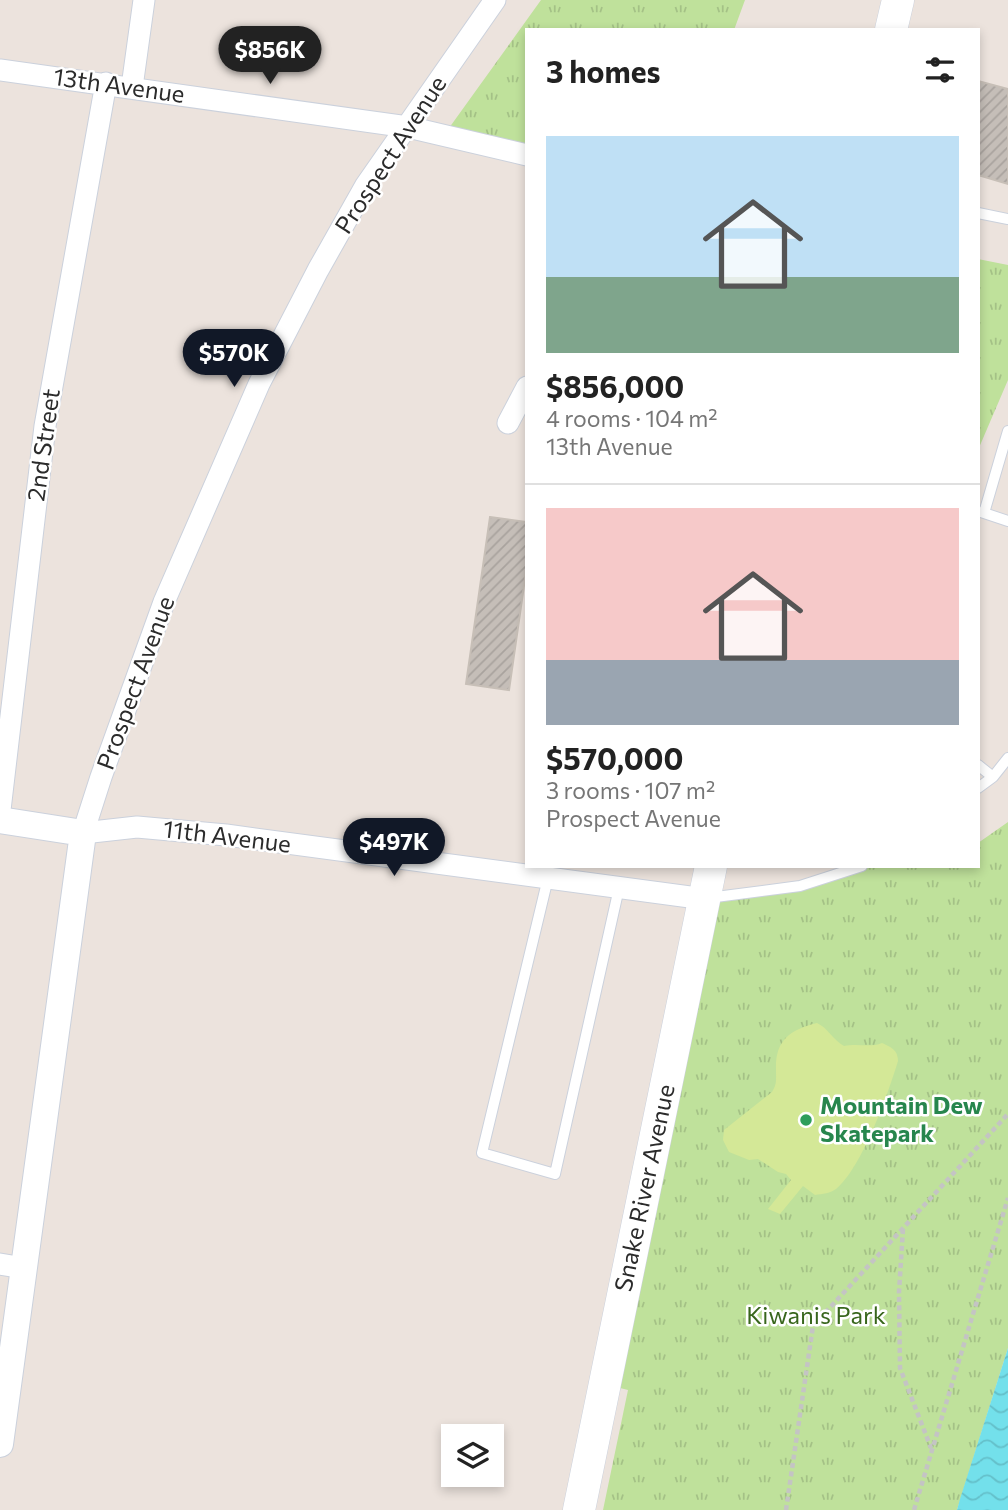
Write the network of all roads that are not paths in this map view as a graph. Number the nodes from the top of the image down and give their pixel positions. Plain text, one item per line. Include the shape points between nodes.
1 (144, 0) edge
2 (495, 0) edge
3 (898, 0) edge
4 (891, 28) edge
5 (0, 69) edge
6 (106, 83) junction
7 (132, 87) junction
8 (408, 127) junction
9 (525, 155) edge
10 (980, 213) edge
11 (1008, 219) edge
12 (525, 391) edge
13 (508, 423) dead end
14 (1008, 431) edge
15 (981, 512) edge
16 (1008, 521) edge
17 (1008, 758) edge
18 (980, 767) edge
19 (993, 777) junction
20 (980, 787) edge
21 (0, 810) edge
22 (0, 820) edge
23 (83, 833) junction
24 (711, 868) edge
25 (856, 868) edge
26 (548, 878) junction
27 (619, 888) junction
28 (705, 899) junction
29 (12, 1266) edge
30 (0, 1444) edge
31 (579, 1510) edge

1 - 7 street
2 - 8 street, Prospect Avenue
3 - 4 main road
5 - 6 street, 13th Avenue
6 - 7 street, 13th Avenue
6 - 21 street, 2nd Street via 45,426
7 - 8 street, 13th Avenue
8 - 9 street, 13th Avenue
8 - 23 street, Prospect Avenue via 366,185 259,384 164,602
10 - 11 lane
12 - 13 street
14 - 15 lane
15 - 16 lane
17 - 19 lane
18 - 19 lane
19 - 20 lane
22 - 23 street, 11th Avenue
23 - 26 street, 11th Avenue via 137,827 226,835
23 - 29 street, Prospect Avenue
24 - 28 main road, Snake River Avenue
25 - 28 lane via 800,886
26 - 27 street, 11th Avenue
26 - 27 lane via 482,1153 555,1174
27 - 28 street, 11th Avenue
28 - 31 main road, Snake River Avenue
29 - 30 street, Prospect Avenue

